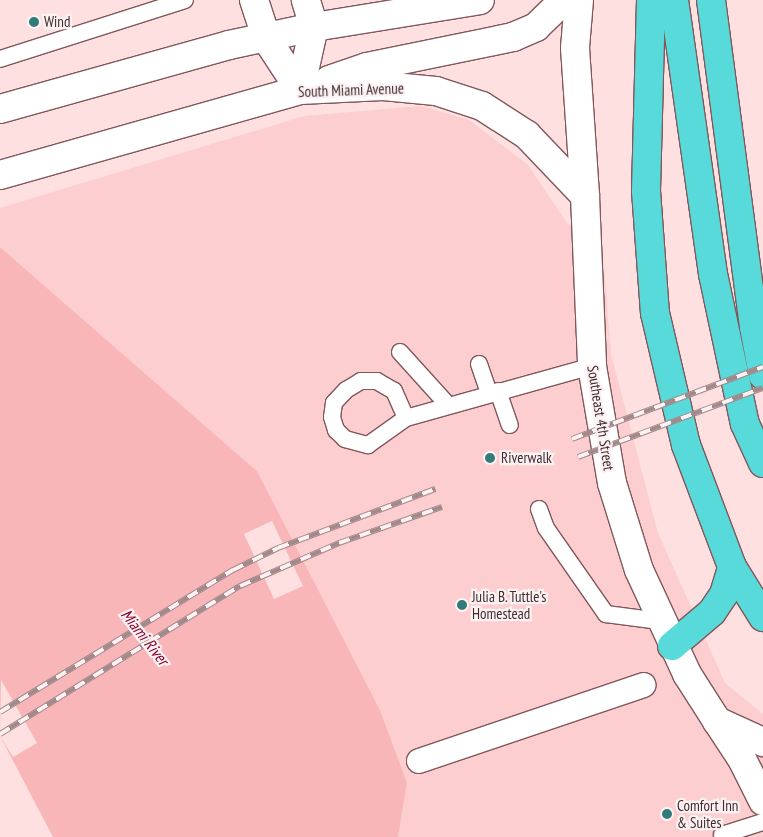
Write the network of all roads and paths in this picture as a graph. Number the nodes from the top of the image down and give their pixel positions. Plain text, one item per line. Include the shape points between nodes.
1 (185, 0) edge
2 (254, 0) edge
3 (306, 0) edge
4 (480, 0) edge
5 (564, 0) edge
6 (579, 0) edge
7 (650, 0) edge
8 (674, 0) edge
9 (711, 0) edge
10 (314, 27) junction
11 (266, 38) junction
12 (0, 59) edge
13 (300, 90) junction
14 (0, 109) edge
15 (0, 175) edge
16 (585, 196) junction
17 (400, 352) dead end
18 (479, 364) dead end
19 (592, 366) junction
20 (763, 375) edge
21 (493, 392) junction
22 (447, 404) junction
23 (406, 418) junction
24 (510, 425) dead end
25 (763, 463) edge
26 (539, 509) dead end
27 (732, 567) junction
28 (763, 617) edge
29 (660, 621) junction
30 (672, 646) junction
31 (644, 685) dead end
32 (717, 721) junction
33 (763, 742) edge
34 (419, 761) dead end
35 (763, 801) edge
36 (763, 822) edge
37 (722, 835) dead end

1 - 12 lane
2 - 11 main road
3 - 10 main road
4 - 10 main road
5 - 13 main road via 536,27 513,37 367,67
6 - 16 main road, Southeast 4th Street via 574,48
7 - 27 highway via 646,191 655,313 686,445
8 - 25 highway via 713,274 745,424
9 - 20 highway
10 - 11 main road
10 - 13 main road
11 - 13 main road
11 - 14 main road via 148,65
13 - 15 main road, South Miami Avenue
13 - 16 main road, South Miami Avenue via 392,86 460,97 506,119 527,135
16 - 19 main road, Southeast 4th Street
17 - 22 lane
18 - 21 lane
19 - 21 lane
19 - 29 main road, Southeast 4th Street via 612,483 636,562
21 - 22 lane
21 - 24 lane
22 - 23 lane
23 - 23 lane via 394,391 377,382 361,381 334,403 332,417 336,430 345,439 368,445
26 - 29 lane via 546,528 606,614
27 - 28 highway
27 - 30 highway via 724,594 712,612
29 - 30 main road, Southeast 4th Street
30 - 32 main road, Southeast 4th Street
31 - 34 street
32 - 33 main road
32 - 35 main road, Southeast 4th Street via 742,759
36 - 37 lane

